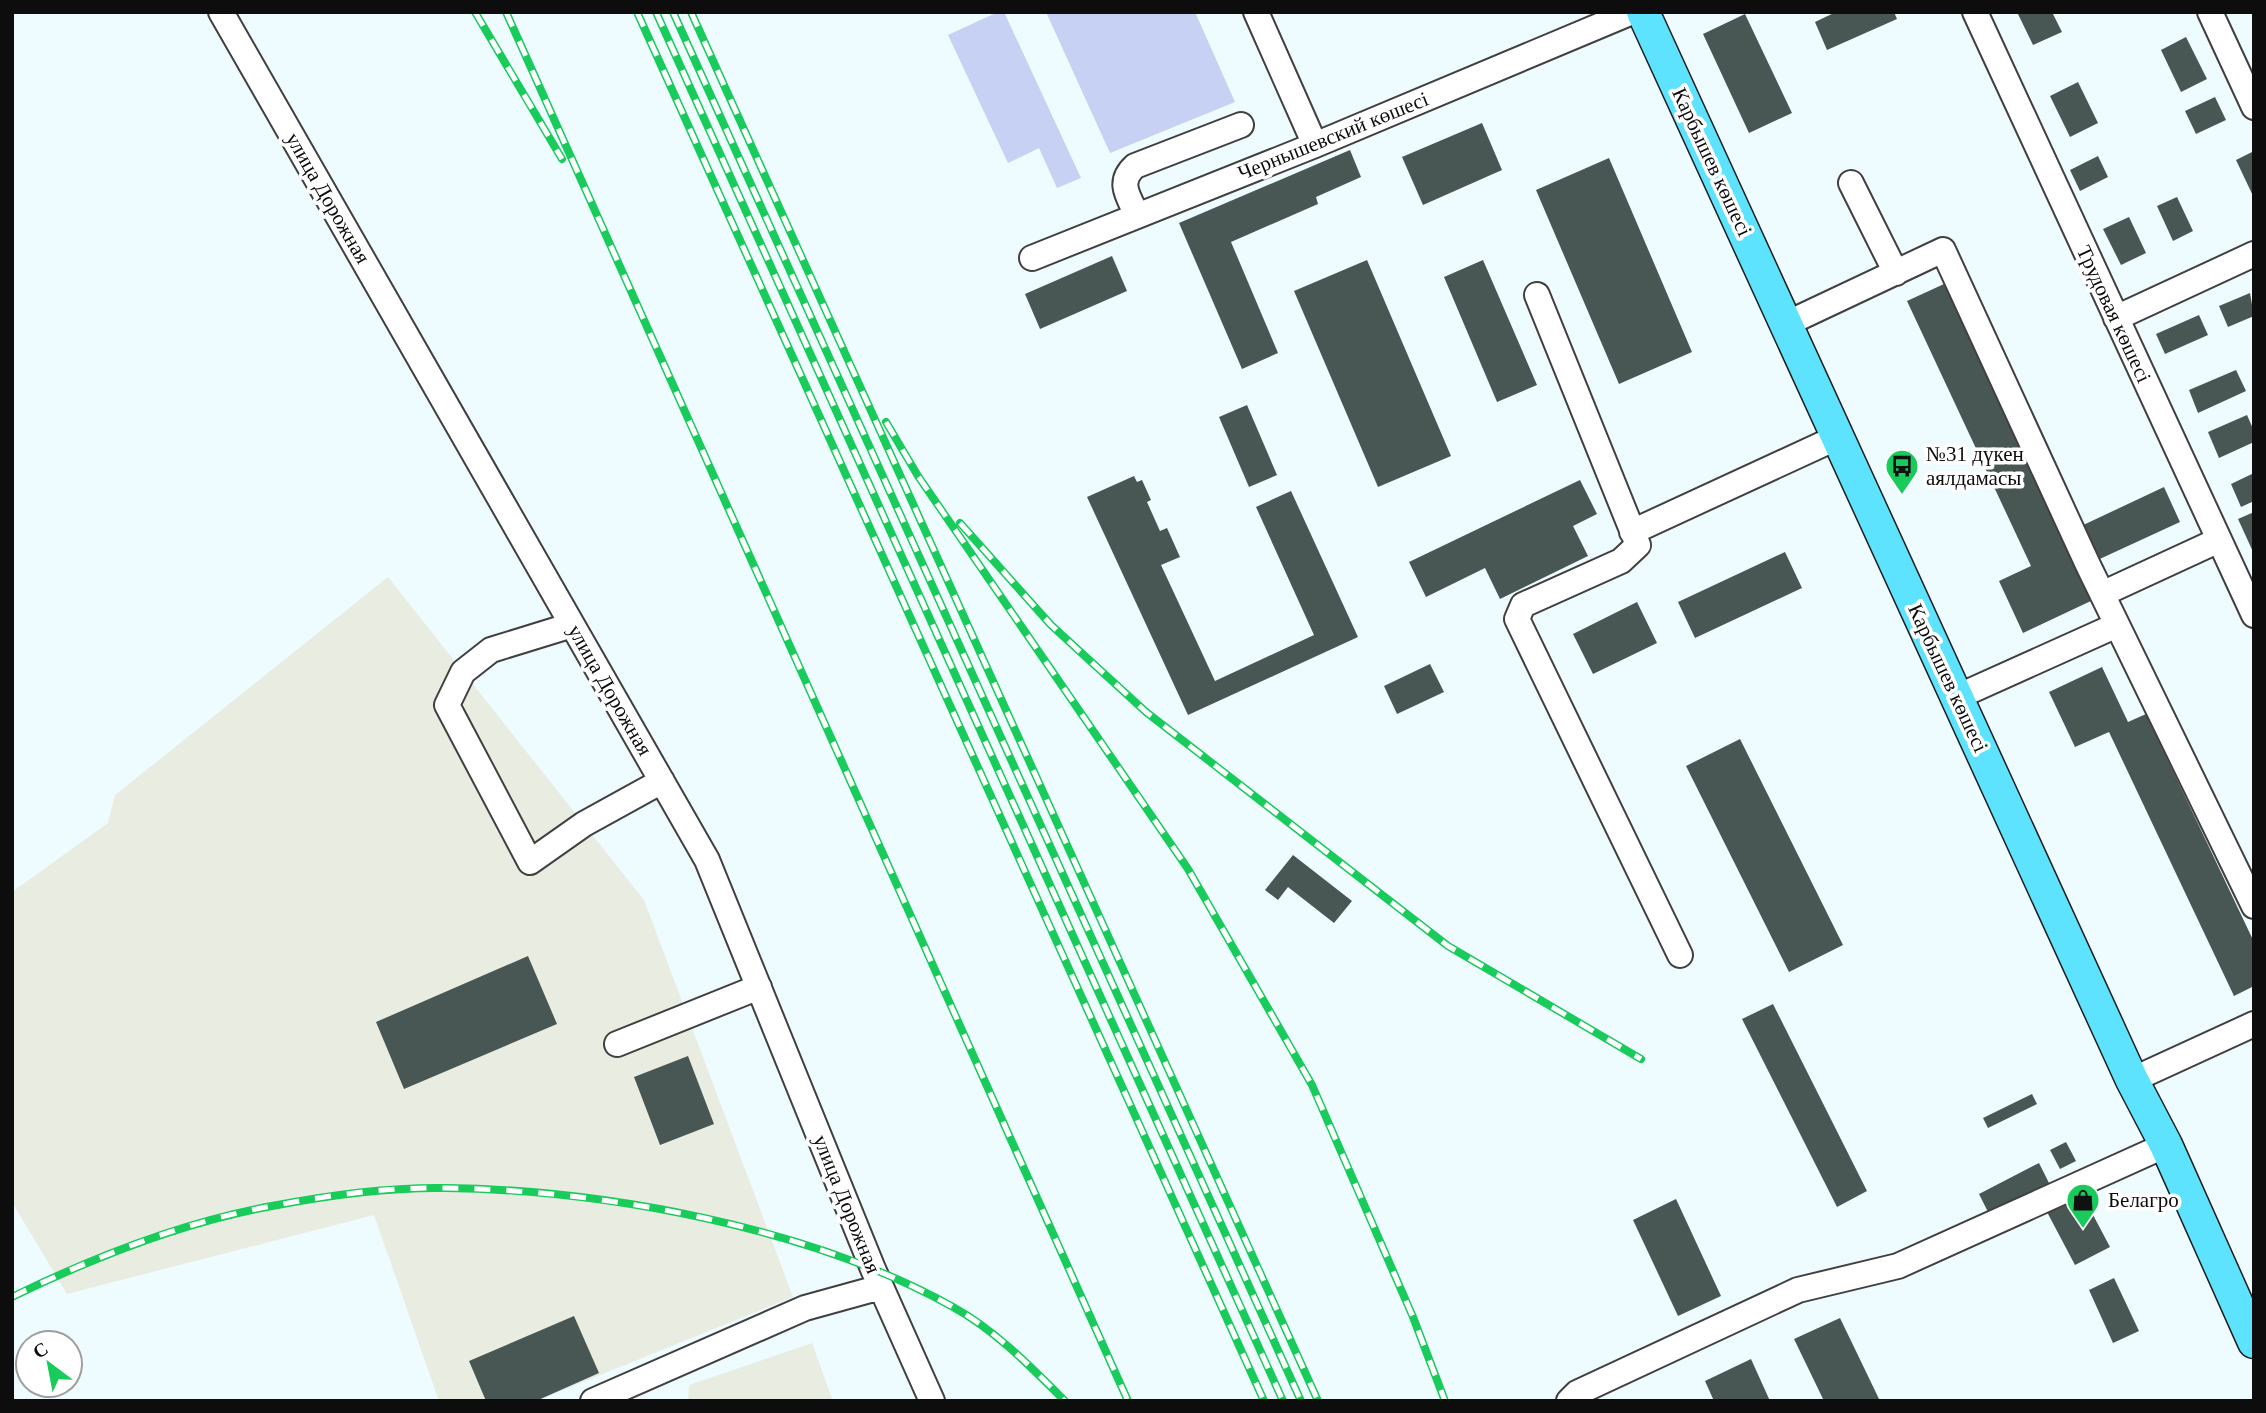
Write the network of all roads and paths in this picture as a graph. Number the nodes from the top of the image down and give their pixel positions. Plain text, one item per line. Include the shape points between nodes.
1 (221, 12) edge
2 (1256, 12) edge
3 (1632, 12) edge
4 (1643, 12) edge
5 (1975, 12) edge
6 (2210, 12) edge
7 (2254, 107) edge
8 (1241, 125) dead end
9 (1315, 145) junction
10 (1851, 183) dead end
11 (1137, 215) junction
12 (2254, 254) edge
13 (1032, 258) dead end
14 (1896, 273) junction
15 (1537, 295) dead end
16 (2116, 318) junction
17 (1786, 324) junction
18 (1838, 437) junction
19 (1632, 532) junction
20 (2219, 540) junction
21 (2102, 594) junction
22 (2254, 615) edge
23 (572, 625) junction
24 (2117, 625) junction
25 (1957, 697) junction
26 (662, 781) junction
27 (2254, 906) edge
28 (1679, 955) dead end
29 (758, 987) junction
30 (2254, 1024) edge
31 (617, 1044) dead end
32 (2132, 1080) junction
33 (2166, 1145) junction
34 (881, 1287) junction
35 (2254, 1342) edge
36 (593, 1401) edge
37 (932, 1401) edge
38 (1569, 1401) edge

1 - 23 street, улица Дорожная
2 - 9 street
3 - 9 street, Чернышевский көшесі
4 - 17 main road, Карбышев көшесі
5 - 16 street, Трудовая көшесі
6 - 7 street
8 - 11 street via 1135,166 1126,174 1124,187
9 - 11 street, Чернышевский көшесі
10 - 14 street
11 - 13 street, Чернышевский көшесі
12 - 16 street
14 - 17 street
14 - 21 street via 1943,250
15 - 19 street
16 - 20 street, Трудовая көшесі
17 - 18 main road, Карбышев көшесі
18 - 19 street
18 - 25 main road, Карбышев көшесі
19 - 28 street via 1638,545 1621,561 1523,605 1517,619
20 - 21 street
20 - 22 street, Трудовая көшесі
21 - 24 street
23 - 26 street, улица Дорожная
23 - 26 street via 491,650 463,672 447,705 530,862 584,824
24 - 25 street
24 - 27 street
25 - 32 main road, Карбышев көшесі
26 - 29 street, улица Дорожная via 707,860
29 - 31 street
29 - 34 street, улица Дорожная
30 - 32 street
32 - 33 main road, Карбышев көшесі
33 - 35 main road, Карбышев көшесі
33 - 38 street via 1898,1266 1798,1290 1577,1393
34 - 36 street via 805,1308
34 - 37 street, улица Дорожная

